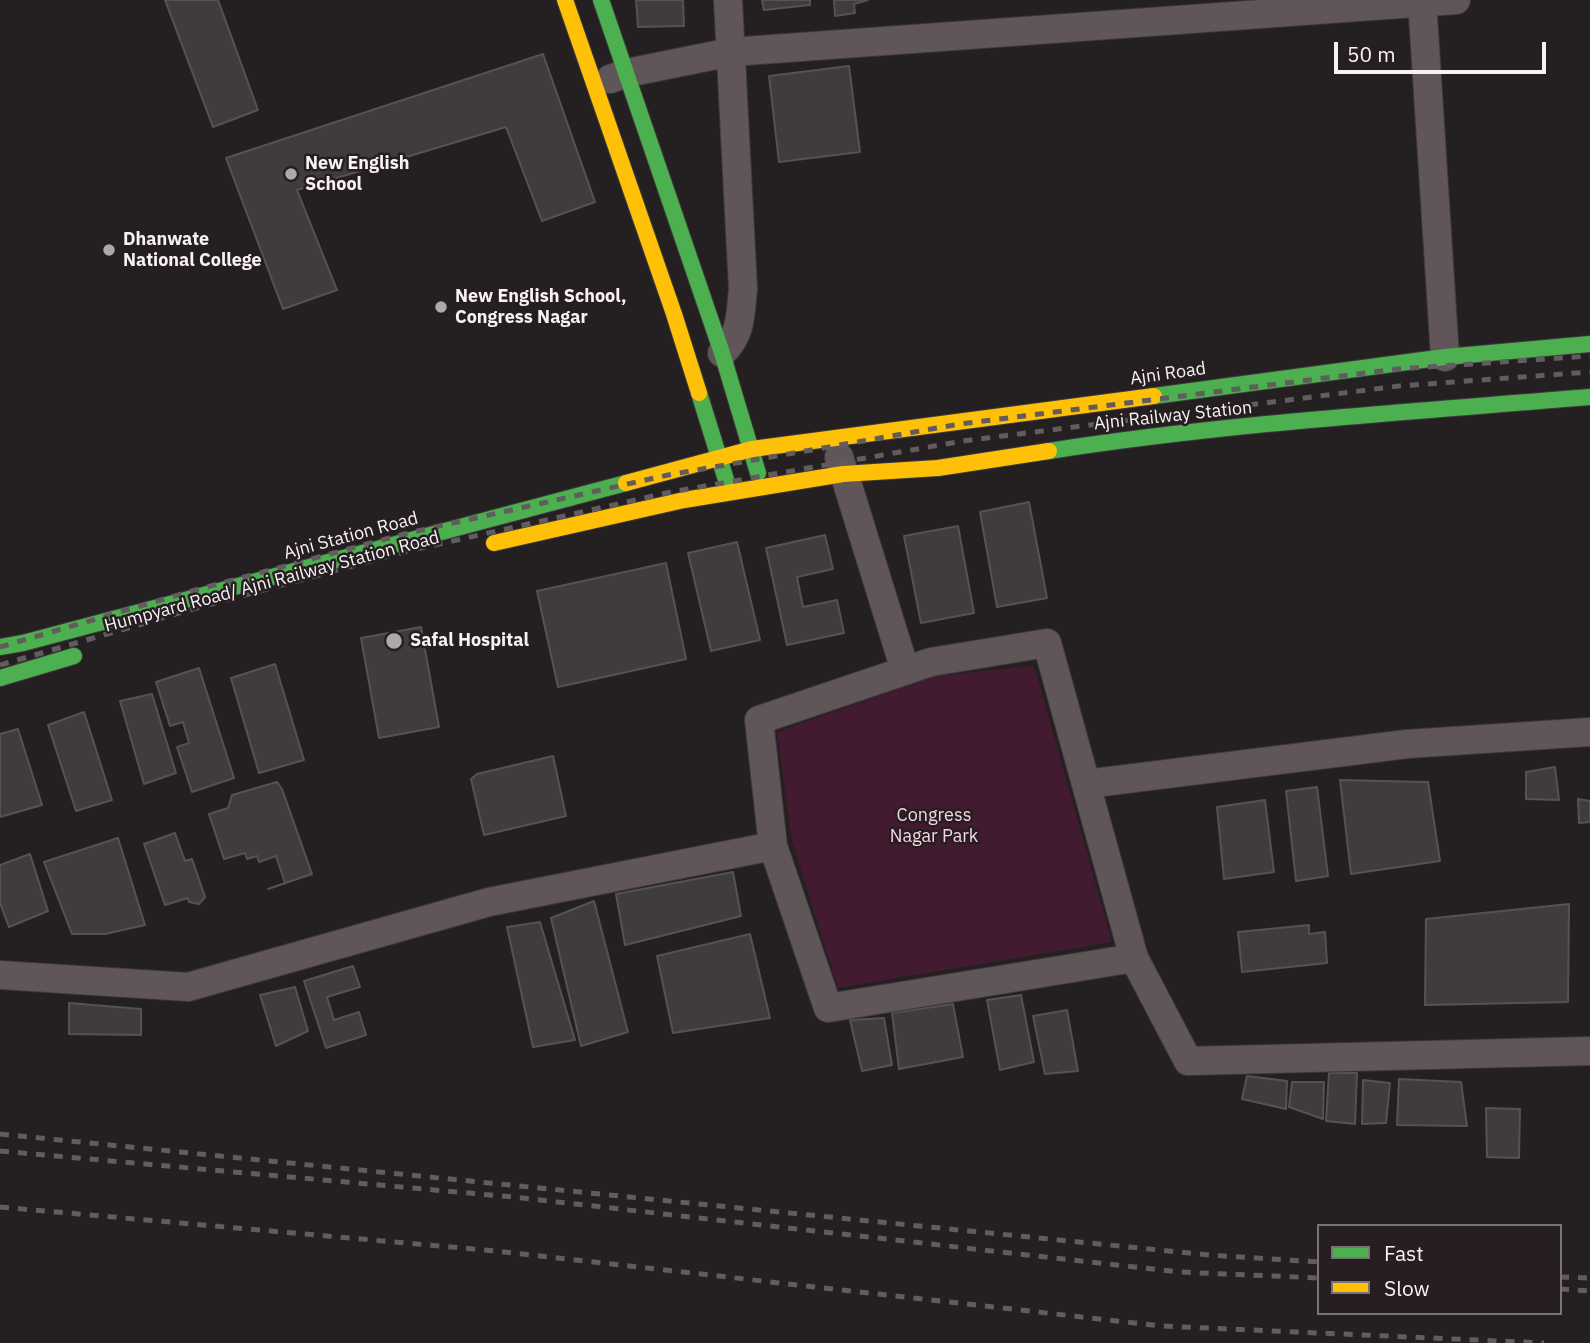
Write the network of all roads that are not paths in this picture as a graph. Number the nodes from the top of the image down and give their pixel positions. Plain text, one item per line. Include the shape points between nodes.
1 (565, 0) edge
2 (601, 0) edge
3 (728, 0) edge
4 (1456, 0) edge
5 (1422, 1) edge
6 (731, 52) junction
7 (627, 73) junction
8 (594, 84) junction
9 (1590, 344) edge
10 (722, 353) junction
11 (1445, 357) junction
12 (736, 396) junction
13 (701, 397) junction
14 (1590, 397) edge
15 (759, 411) dead end
16 (694, 421) dead end
17 (782, 426) dead end
18 (833, 438) junction
19 (805, 442) junction
20 (688, 444) dead end
21 (752, 449) junction
22 (720, 458) junction
23 (682, 468) junction
24 (843, 474) junction
25 (762, 487) junction
26 (729, 492) junction
27 (482, 546) dead end
28 (0, 647) edge
29 (92, 651) dead end
30 (905, 670) junction
31 (0, 678) edge
32 (1590, 732) edge
33 (1086, 784) junction
34 (773, 846) junction
35 (1134, 958) junction
36 (0, 975) edge
37 (1590, 1051) edge

1 - 8 main road
2 - 7 main road
3 - 6 street
4 - 5 street
5 - 6 street
5 - 11 street
6 - 7 street
6 - 10 street via 743,289 739,327
7 - 8 street
7 - 10 main road
8 - 13 main road
9 - 11 main road, Ajni Road
10 - 12 main road
11 - 18 main road, Ajni Road
12 - 15 main road
12 - 21 main road
13 - 16 main road
13 - 22 main road
14 - 24 main road, Ajni Railway Station via 1280,424 1099,443 937,468
17 - 19 main road
18 - 19 main road, Ajni Road
18 - 24 street
19 - 21 main road, Ajni Road
20 - 23 main road
21 - 22 main road, Ajni Station Road
21 - 25 main road
22 - 23 main road, Ajni Station Road
22 - 26 main road
23 - 28 main road, Ajni Station Road via 135,620
24 - 25 main road, Ajni Railway Station
24 - 30 street
25 - 26 main road
26 - 27 main road
29 - 31 main road, Humpyard Road/ Ajni Railway Station Road
30 - 33 street via 1047,643
30 - 34 street via 759,719
32 - 33 street via 1407,744
33 - 35 street
34 - 35 street via 828,1008
34 - 36 street via 489,902 188,987
35 - 37 street via 1188,1061

